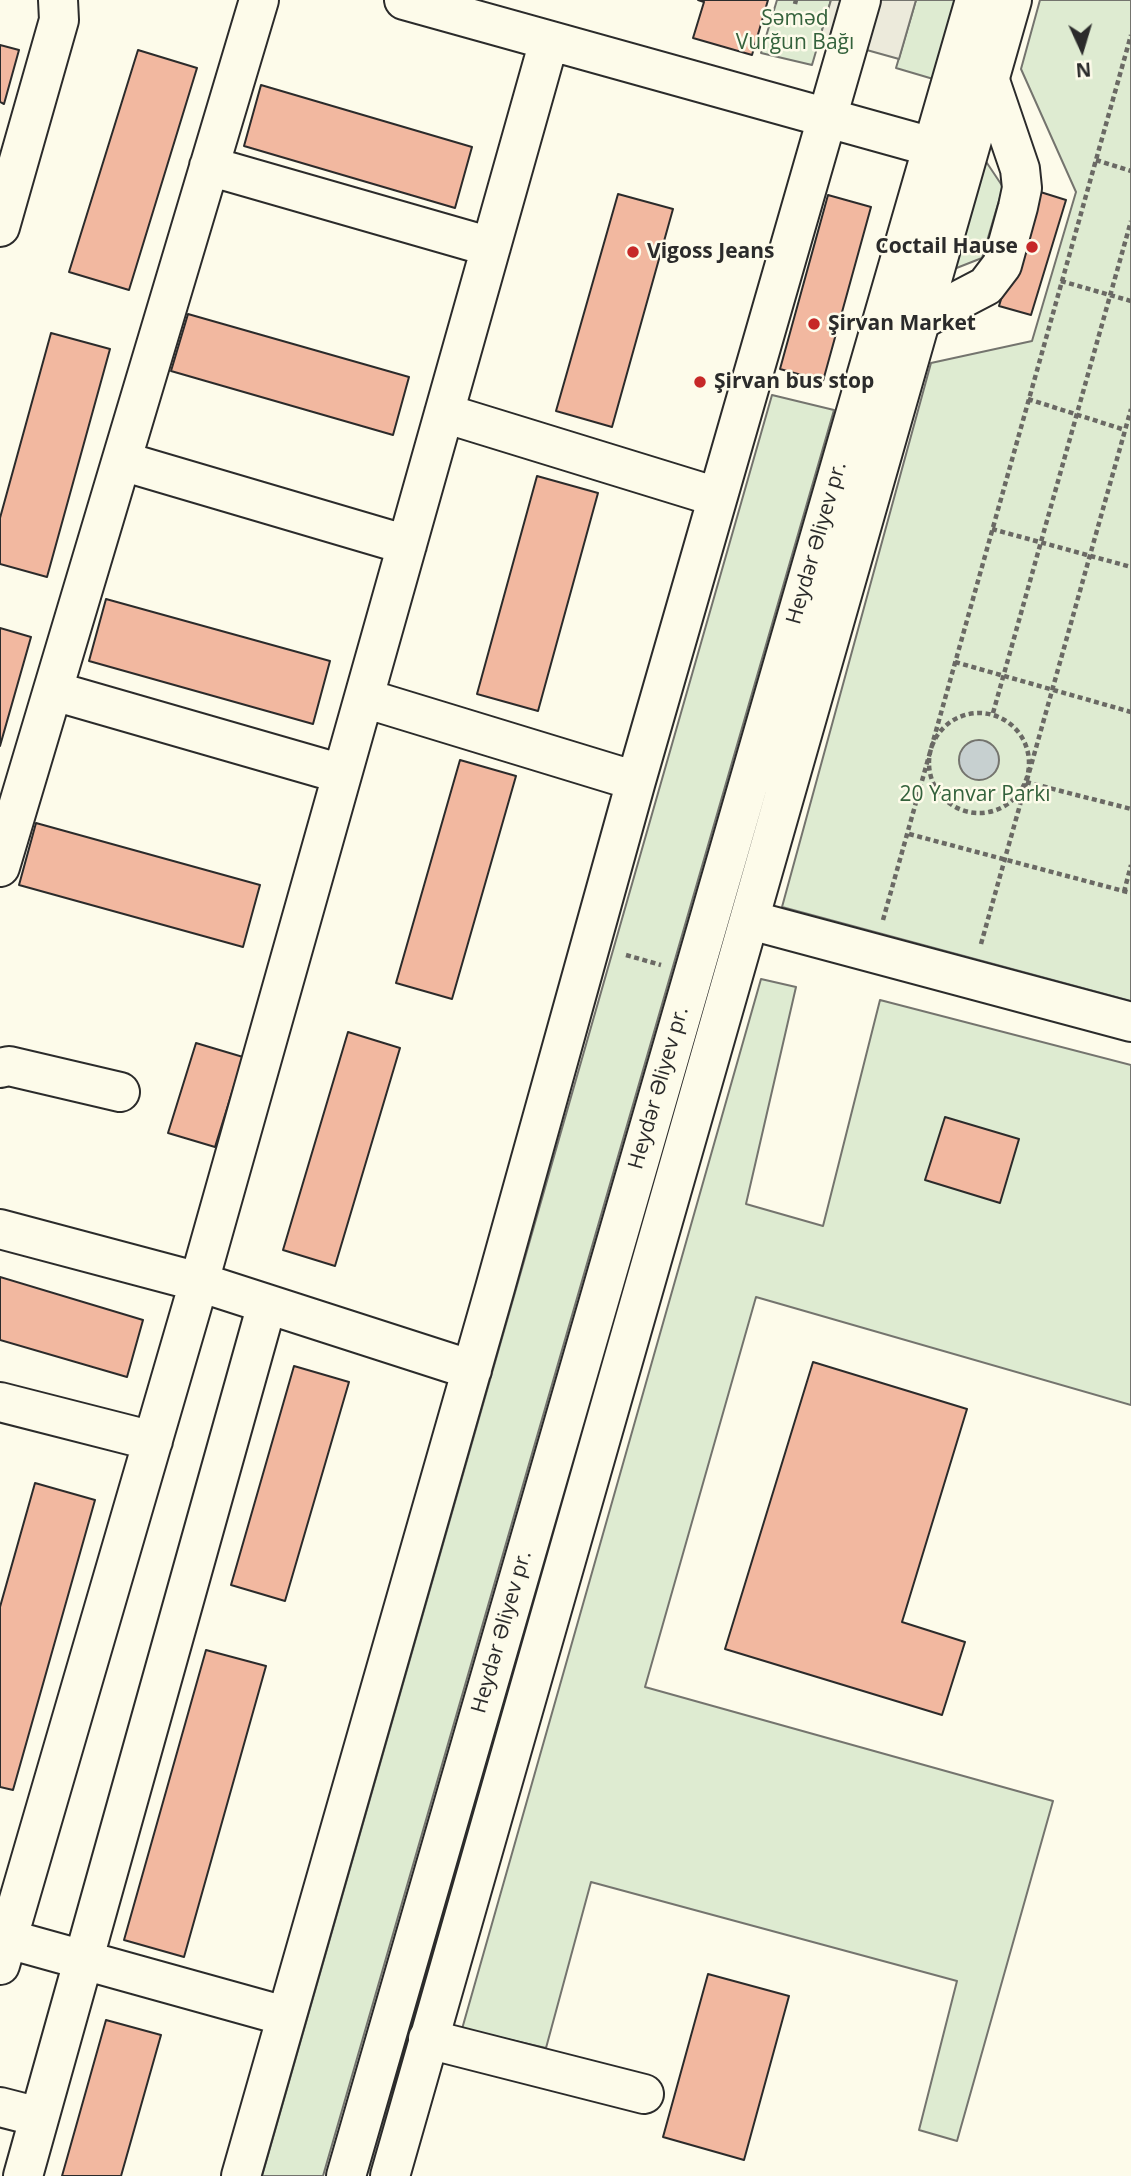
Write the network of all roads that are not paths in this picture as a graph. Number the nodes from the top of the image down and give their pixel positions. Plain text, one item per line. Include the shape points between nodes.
1 (58, 0) edge
2 (259, 0) edge
3 (404, 0) edge
4 (861, 0) edge
5 (975, 0) edge
6 (1012, 0) edge
7 (549, 41) junction
8 (989, 78) junction
9 (827, 118) junction
10 (932, 147) junction
11 (209, 166) junction
12 (0, 227) edge
13 (491, 247) junction
14 (921, 320) junction
15 (444, 413) junction
16 (122, 461) junction
17 (717, 497) junction
18 (407, 545) junction
19 (54, 691) junction
20 (364, 698) junction
21 (342, 774) junction
22 (636, 780) junction
23 (0, 867) edge
24 (750, 920) junction
25 (1131, 1022) edge
26 (0, 1068) edge
27 (120, 1092) dead end
28 (0, 1229) edge
29 (199, 1282) junction
30 (268, 1304) junction
31 (472, 1370) junction
32 (0, 1402) edge
33 (153, 1441) junction
34 (4, 1952) edge
35 (85, 1962) junction
36 (285, 2017) junction
37 (428, 2039) junction
38 (644, 2094) dead end
39 (0, 2107) edge
40 (39, 2116) junction
41 (23, 2176) edge
42 (241, 2176) edge
43 (346, 2176) edge
44 (390, 2176) edge

1 - 12 main road via 60,20
2 - 11 main road
3 - 7 main road
4 - 9 main road
5 - 10 main road, Heydər Əliyev pr.
6 - 8 main road, Heydər Əliyev pr.
7 - 9 main road
7 - 13 main road
8 - 14 main road, Heydər Əliyev pr.
8 - 14 main road via 1020,169 1022,188 1002,265 986,286
9 - 10 main road
9 - 17 main road
10 - 43 main road, Heydər Əliyev pr.
11 - 13 main road
11 - 16 main road
13 - 15 main road
14 - 24 main road, Heydər Əliyev pr.
15 - 17 main road
15 - 18 main road
16 - 18 main road
16 - 19 main road
17 - 22 main road
18 - 20 main road
19 - 21 main road
19 - 23 main road
20 - 21 main road
20 - 22 main road
21 - 29 main road
22 - 31 main road
24 - 25 main road
24 - 37 main road, Heydər Əliyev pr.
26 - 27 main road via 9,1066
28 - 29 main road
29 - 30 main road
29 - 33 main road
30 - 31 main road
30 - 35 main road
31 - 36 main road
32 - 33 main road
33 - 34 main road
34 - 35 main road
35 - 36 main road
35 - 40 main road
36 - 42 main road
37 - 38 main road
37 - 44 main road, Heydər Əliyev pr.
39 - 40 main road
40 - 41 main road

